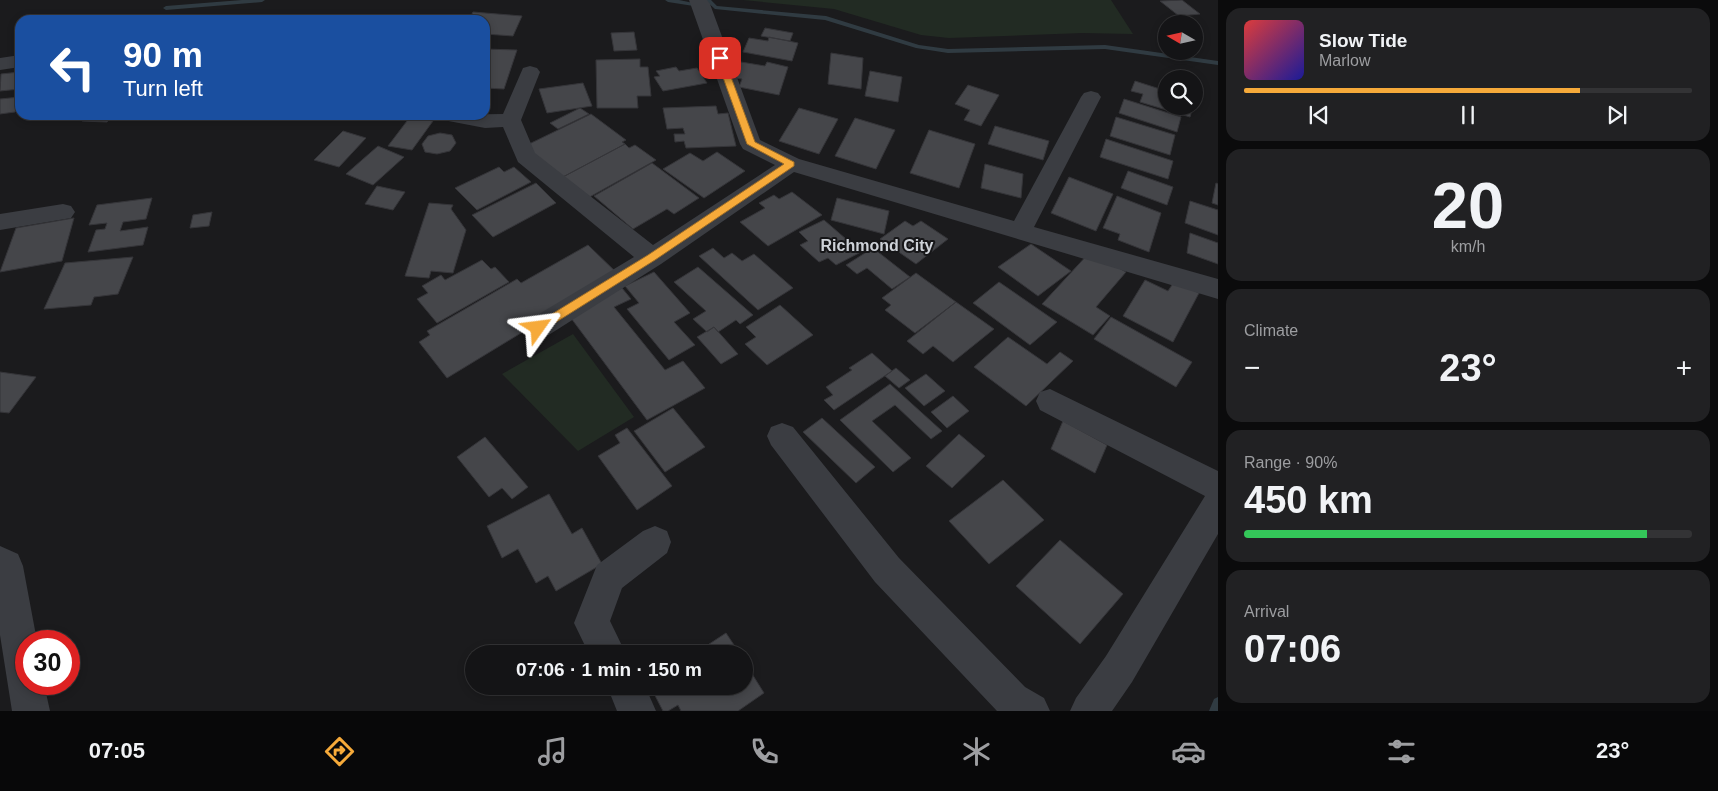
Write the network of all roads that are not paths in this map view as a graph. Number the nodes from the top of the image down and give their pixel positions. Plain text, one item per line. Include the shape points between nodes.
1 (700, 3) edge
2 (15, 62) edge
3 (0, 64) edge
4 (530, 72) dead end
5 (1091, 97) dead end
6 (474, 120) edge
7 (511, 120) junction
8 (791, 164) junction
9 (63, 212) dead end
10 (0, 222) edge
11 (1020, 232) junction
12 (652, 258) junction
13 (1218, 289) edge
14 (538, 328) dead end
15 (1050, 401) dead end
16 (782, 436) dead end
17 (1218, 488) edge
18 (1218, 504) edge
19 (655, 542) dead end
20 (0, 563) edge
21 (17, 630) edge
22 (603, 645) edge
23 (28, 695) edge
24 (629, 695) edge
25 (31, 711) edge
26 (637, 711) edge
27 (1031, 711) edge
28 (1089, 711) edge

1 - 8 street via 751,144
2 - 3 street
4 - 7 street
5 - 11 street
6 - 7 street
7 - 12 street via 526,157
8 - 11 street
8 - 12 street
9 - 10 street
11 - 13 street
12 - 14 street
15 - 17 street
16 - 27 street via 887,570 1012,700
18 - 28 street via 1119,669
19 - 22 street via 608,577 592,623
20 - 21 street via 6,566
23 - 25 street
24 - 26 street

